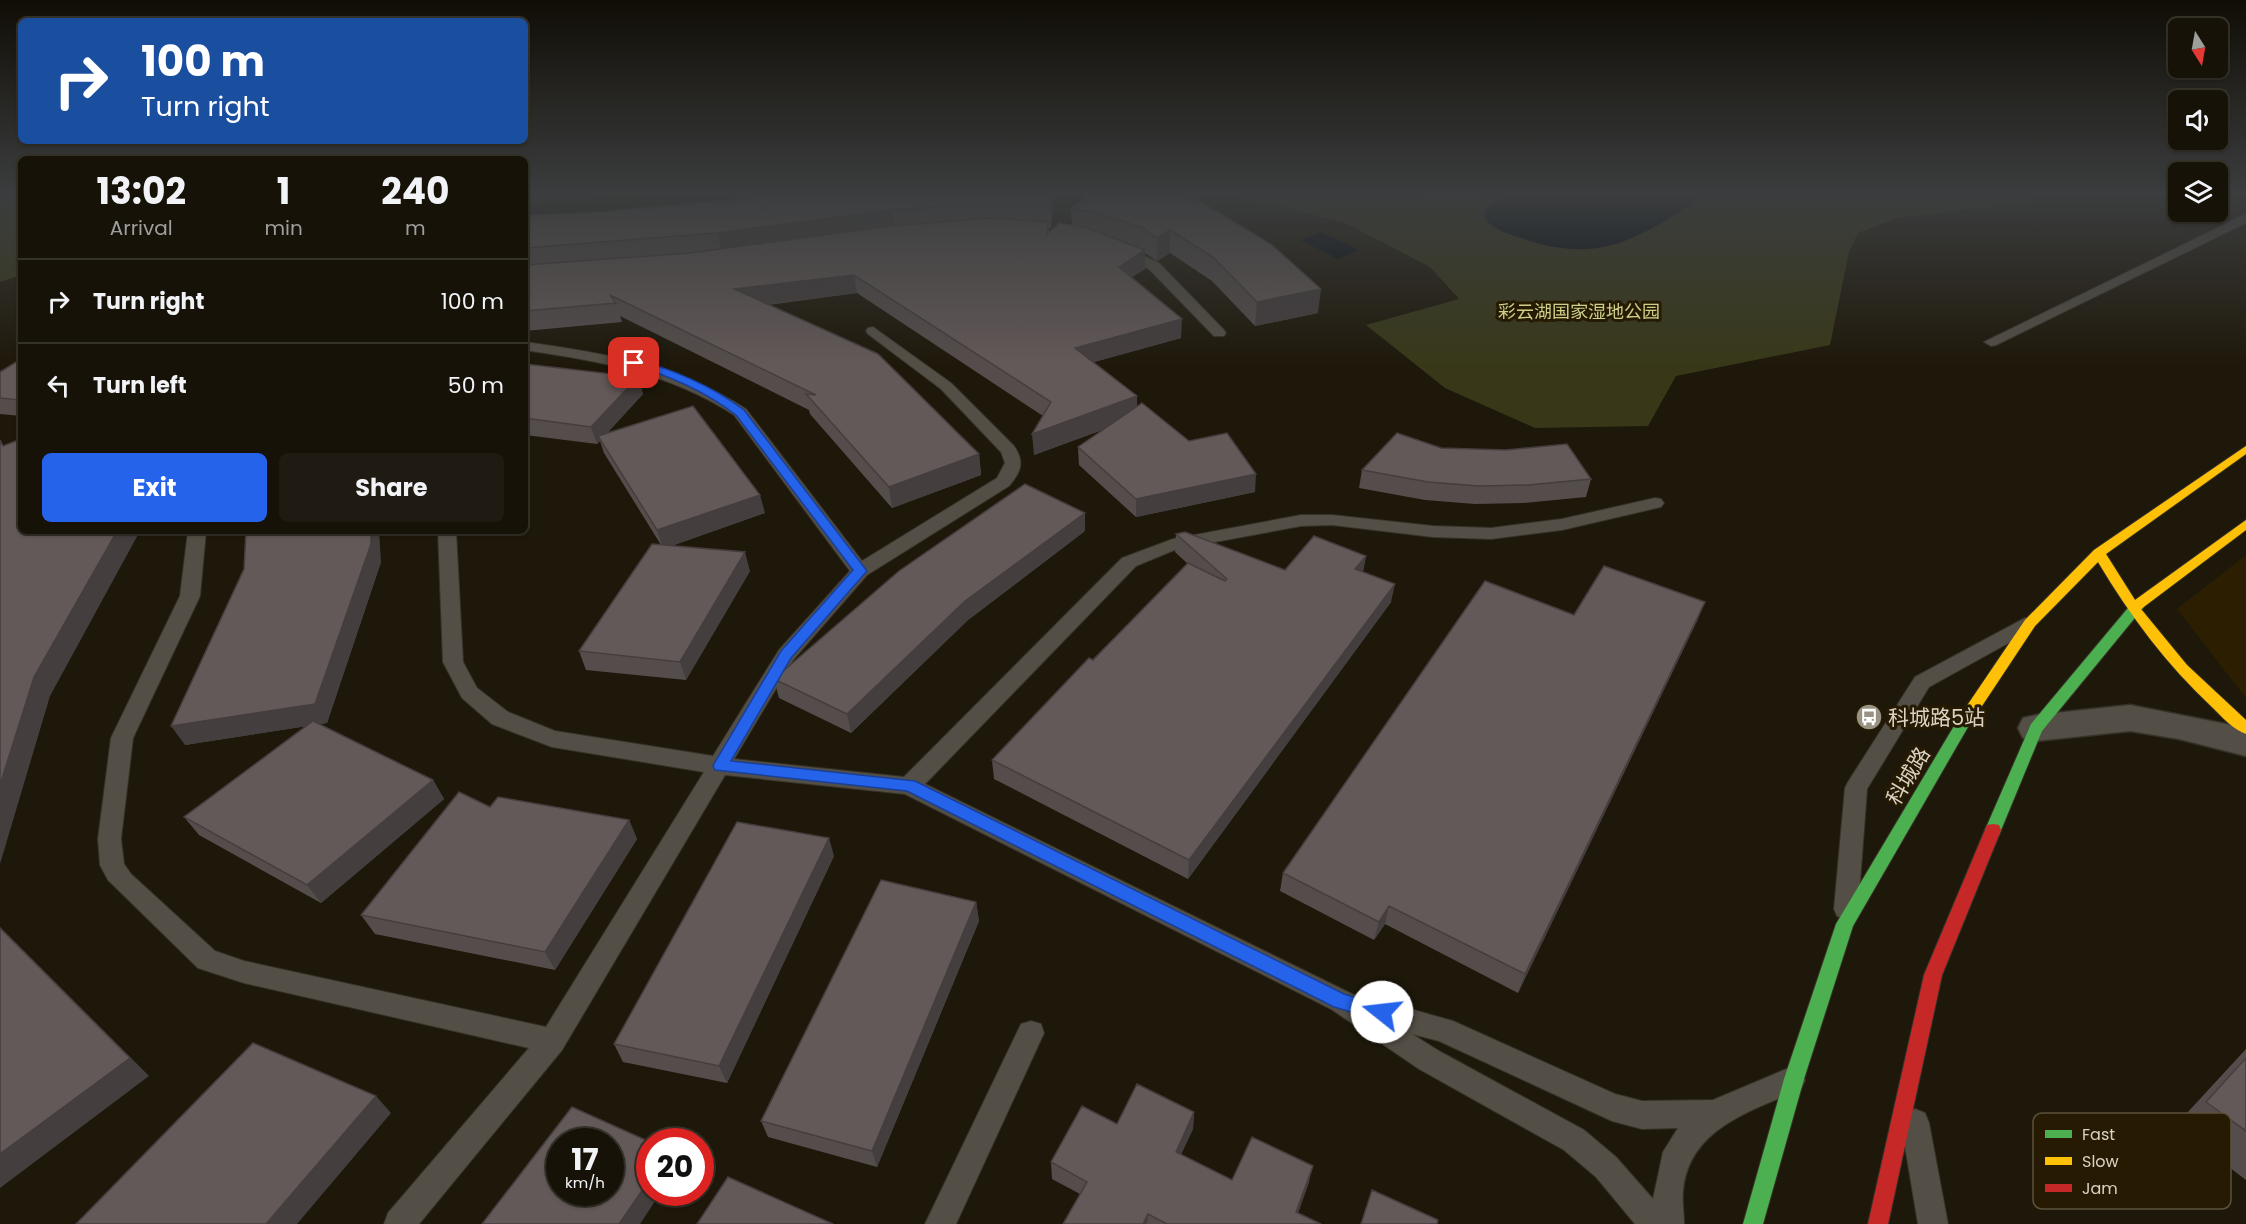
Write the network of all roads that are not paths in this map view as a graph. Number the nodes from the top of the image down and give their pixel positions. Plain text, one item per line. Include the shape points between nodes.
1 (1126, 252) edge
2 (2176, 252) edge
3 (873, 331) dead end
4 (1219, 333) dead end
5 (1991, 342) dead end
6 (528, 346) edge
7 (2246, 449) edge
8 (1655, 503) dead end
9 (2246, 524) edge
10 (197, 534) edge
11 (447, 534) edge
12 (2099, 553) junction
13 (860, 571) junction
14 (2132, 610) junction
15 (2030, 622) junction
16 (2036, 728) junction
17 (2246, 728) edge
18 (2246, 742) edge
19 (720, 766) junction
20 (909, 786) junction
21 (1845, 924) junction
22 (1340, 1001) junction
23 (1031, 1034) dead end
24 (552, 1041) junction
25 (1794, 1078) junction
26 (1909, 1085) junction
27 (1714, 1114) junction
28 (399, 1224) edge
29 (940, 1224) edge
30 (1654, 1224) edge
31 (1669, 1224) edge
32 (1753, 1224) edge
33 (1878, 1224) edge
34 (1933, 1224) edge

1 - 4 lane via 1154,266
2 - 5 lane
3 - 13 lane via 946,386 1014,460 1013,471 1003,482
6 - 13 lane via 647,366 719,397 740,412
7 - 12 main road, 科城路
8 - 20 lane via 1546,528 1504,533 1467,534 1329,520 1295,522 1147,552 1129,562
9 - 14 main road
10 - 24 lane via 190,596 122,738 110,847 112,865 122,881 207,960 244,972
11 - 19 lane via 453,662 469,693 500,718 552,739
12 - 14 main road
12 - 15 main road, 科城路
13 - 19 lane via 786,655
14 - 16 main road
14 - 17 main road via 2179,670
15 - 21 main road, 科城路 via 1972,708
15 - 21 lane via 1922,682 1856,788
16 - 18 street via 2130,718
16 - 26 main road via 1933,975
19 - 20 lane
19 - 24 lane
20 - 22 lane
21 - 25 main road, 科城路
22 - 27 lane via 1443,1030 1612,1107 1642,1115
22 - 30 lane via 1429,1060 1574,1140 1605,1167
23 - 29 lane
24 - 28 lane
25 - 27 lane
25 - 32 main road, 科城路
26 - 33 main road
26 - 34 lane
27 - 31 lane via 1678,1152 1668,1191

